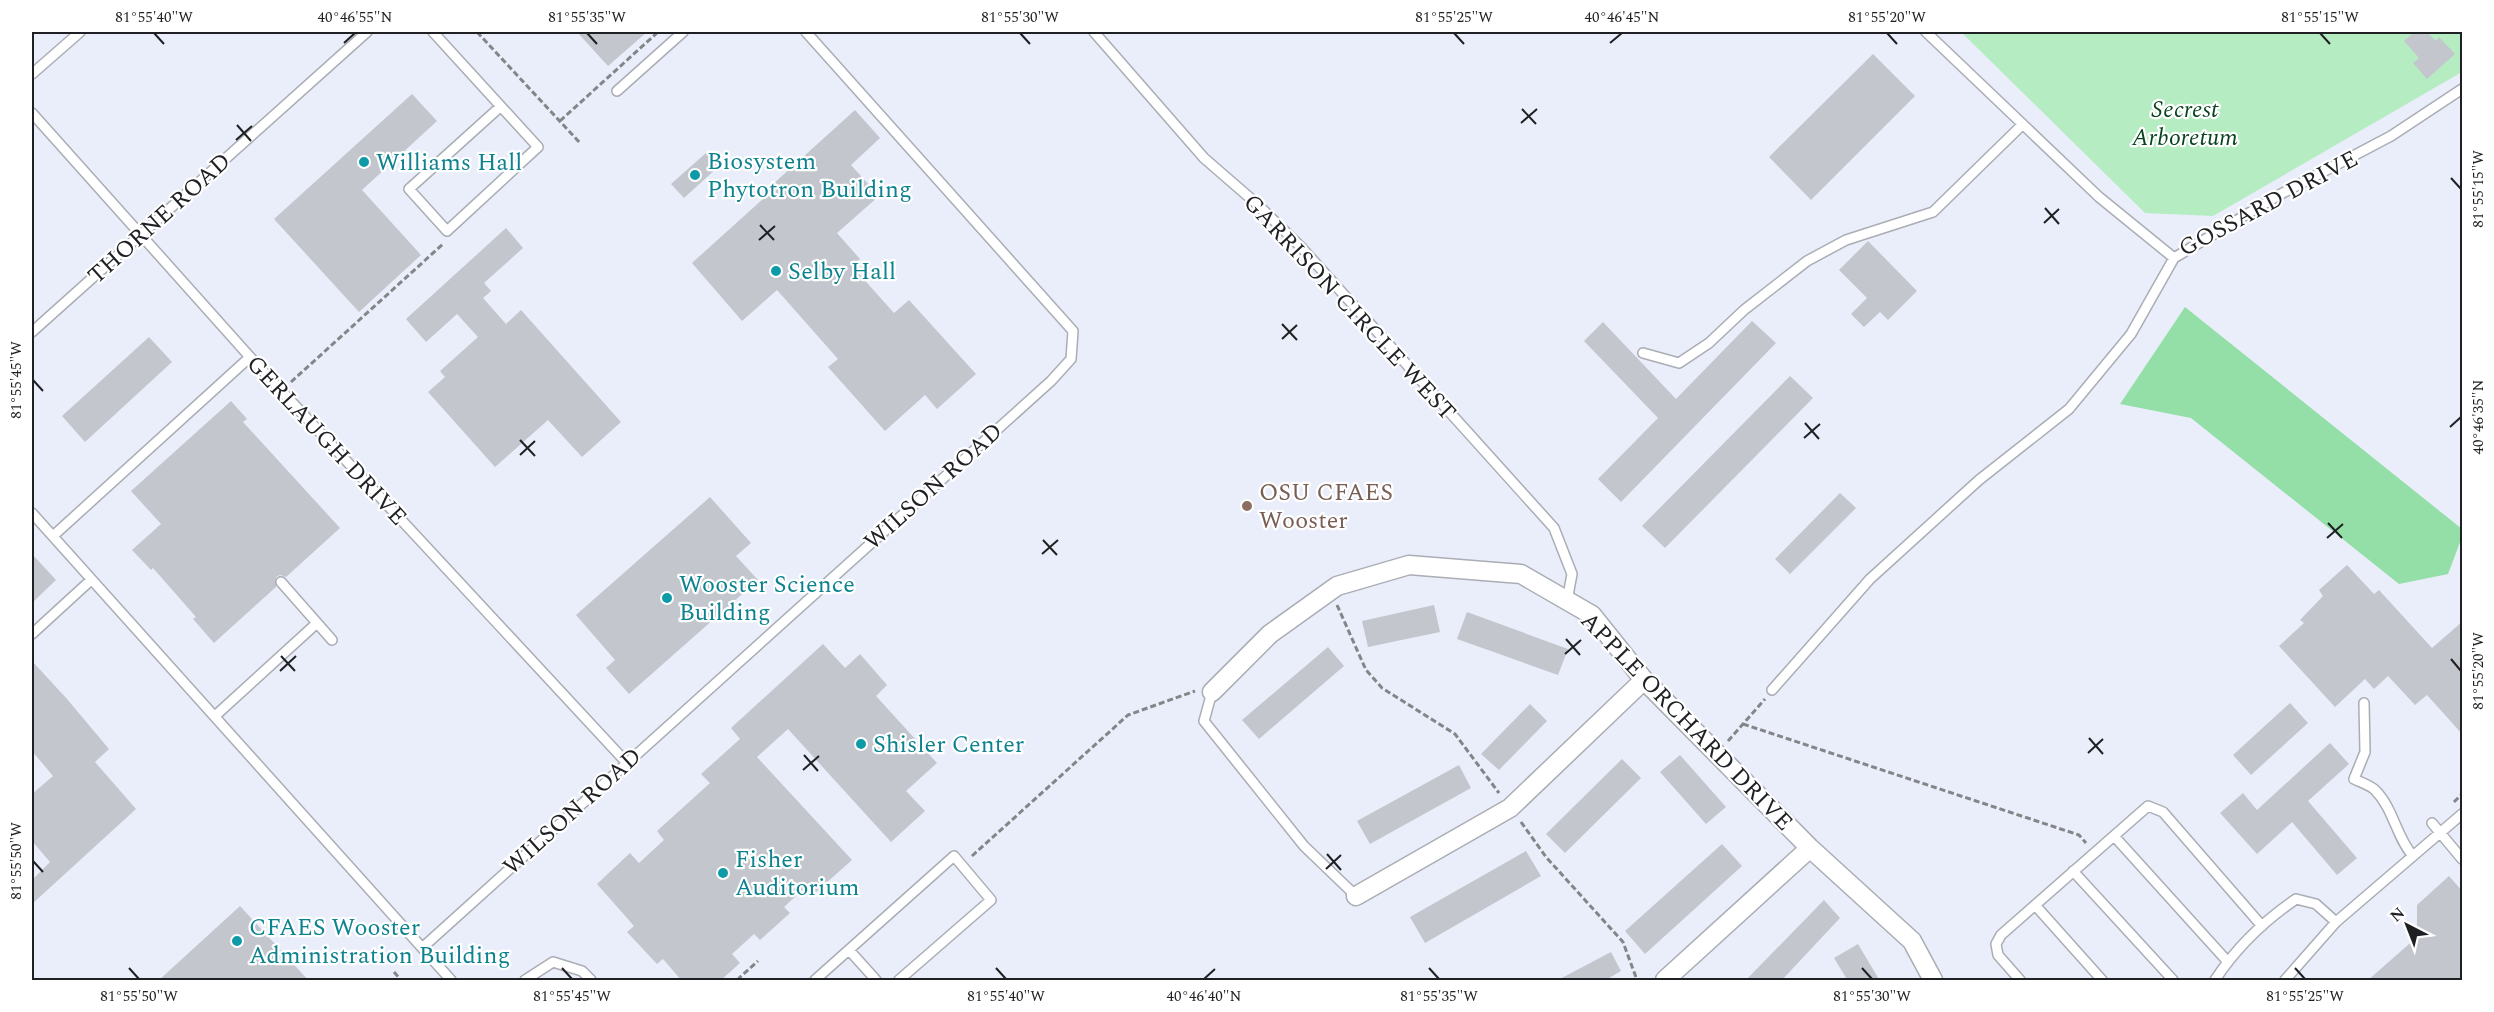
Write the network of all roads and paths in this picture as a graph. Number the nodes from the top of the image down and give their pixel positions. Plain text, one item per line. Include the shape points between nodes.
1 (80, 32) edge
2 (367, 32) edge
3 (433, 32) edge
4 (477, 32) edge
5 (658, 32) edge
6 (683, 32) edge
7 (806, 32) edge
8 (1094, 32) edge
9 (1926, 32) edge
10 (32, 74) edge
11 (2463, 89) edge
12 (617, 91) dead end
13 (501, 107) junction
14 (32, 113) edge
15 (560, 122) junction
16 (2022, 125) junction
17 (580, 144) dead end
18 (139, 234) junction
19 (443, 244) dead end
20 (2174, 258) junction
21 (32, 332) edge
22 (1643, 353) dead end
23 (250, 357) junction
24 (281, 390) junction
25 (32, 513) edge
26 (53, 536) junction
27 (91, 579) junction
28 (281, 582) dead end
29 (1337, 586) junction
30 (1567, 601) junction
31 (317, 623) junction
32 (32, 634) edge
33 (332, 640) dead end
34 (1644, 680) junction
35 (1772, 690) joint
36 (1212, 692) junction
37 (2364, 703) dead end
38 (215, 716) junction
39 (1743, 724) junction
40 (1717, 754) junction
41 (626, 762) junction
42 (1510, 808) junction
43 (2463, 814) edge
44 (2432, 823) dead end
45 (2440, 833) junction
46 (2114, 836) junction
47 (1810, 848) junction
48 (2095, 853) junction
49 (2413, 856) junction
50 (2463, 859) edge
51 (962, 866) junction
52 (2073, 871) junction
53 (1356, 896) joint
54 (2035, 904) junction
55 (2336, 922) junction
56 (2262, 926) junction
57 (422, 948) junction
58 (849, 950) junction
59 (758, 961) dead end
60 (2228, 962) junction
61 (394, 972) dead end
62 (401, 981) edge
63 (451, 981) edge
64 (525, 981) edge
65 (591, 981) edge
66 (737, 981) edge
67 (815, 981) edge
68 (876, 981) edge
69 (899, 981) edge
70 (1637, 981) edge
71 (1665, 981) edge
72 (1933, 981) edge
73 (2019, 981) edge
74 (2102, 981) edge
75 (2173, 981) edge
76 (2215, 981) edge
77 (2285, 981) edge

1 - 10 lane
2 - 18 lane, THORNE ROAD
3 - 13 lane
4 - 15 path
5 - 15 path
6 - 12 lane
7 - 41 lane, WILSON ROAD via 1073,331 1071,358 1051,381
8 - 30 lane, GARRISON CIRCLE WEST via 1204,158 1301,247 1554,528 1572,574
9 - 16 lane, GOSSARD DRIVE
11 - 20 lane, GOSSARD DRIVE via 2391,136 2279,195
13 - 13 lane via 409,189 447,231 538,147
14 - 18 lane, GERLAUGH DRIVE
15 - 17 path
16 - 20 lane, GOSSARD DRIVE via 2099,197
16 - 22 lane via 1934,212 1846,240 1807,261 1709,343 1679,363
18 - 21 lane, THORNE ROAD
18 - 23 lane, GERLAUGH DRIVE
19 - 24 path
20 - 35 lane via 2131,334 2069,409 1979,480 1870,579
23 - 24 lane, GERLAUGH DRIVE
23 - 26 lane
24 - 41 lane, GERLAUGH DRIVE
25 - 26 lane
26 - 27 lane
27 - 32 lane
27 - 38 lane
28 - 31 lane
29 - 30 street, APPLE ORCHARD DRIVE via 1409,565 1521,574
29 - 36 street, APPLE ORCHARD DRIVE via 1270,634
29 - 42 path via 1336,603 1366,670 1382,688 1455,734
30 - 34 street, APPLE ORCHARD DRIVE via 1592,615
31 - 33 lane
31 - 38 lane
34 - 40 street, APPLE ORCHARD DRIVE
34 - 42 street
35 - 39 path
36 - 51 path via 1190,692 1128,715
36 - 53 lane via 1204,721 1304,846
37 - 49 lane via 2365,753 2354,779 2374,789 2392,816 2402,844
38 - 57 lane
39 - 40 path
39 - 48 path via 2079,835
40 - 47 street, APPLE ORCHARD DRIVE
41 - 57 lane, WILSON ROAD
42 - 53 street
42 - 70 path via 1546,857 1623,942
43 - 45 lane
44 - 45 lane
45 - 49 lane
45 - 50 lane
46 - 48 lane
46 - 56 lane via 2148,807 2163,812
46 - 60 lane
47 - 71 street
47 - 72 street, APPLE ORCHARD DRIVE via 1912,941
48 - 52 lane
49 - 55 lane
51 - 58 lane via 954,856
51 - 69 lane via 991,900
52 - 54 lane
52 - 75 lane
54 - 73 lane via 1996,944 1998,955
54 - 74 lane
55 - 56 lane via 2316,904 2295,899
55 - 77 lane
56 - 60 lane
57 - 63 lane
58 - 67 lane
58 - 68 lane
59 - 66 path
60 - 76 lane
61 - 62 path
64 - 65 lane via 553,962 582,972

